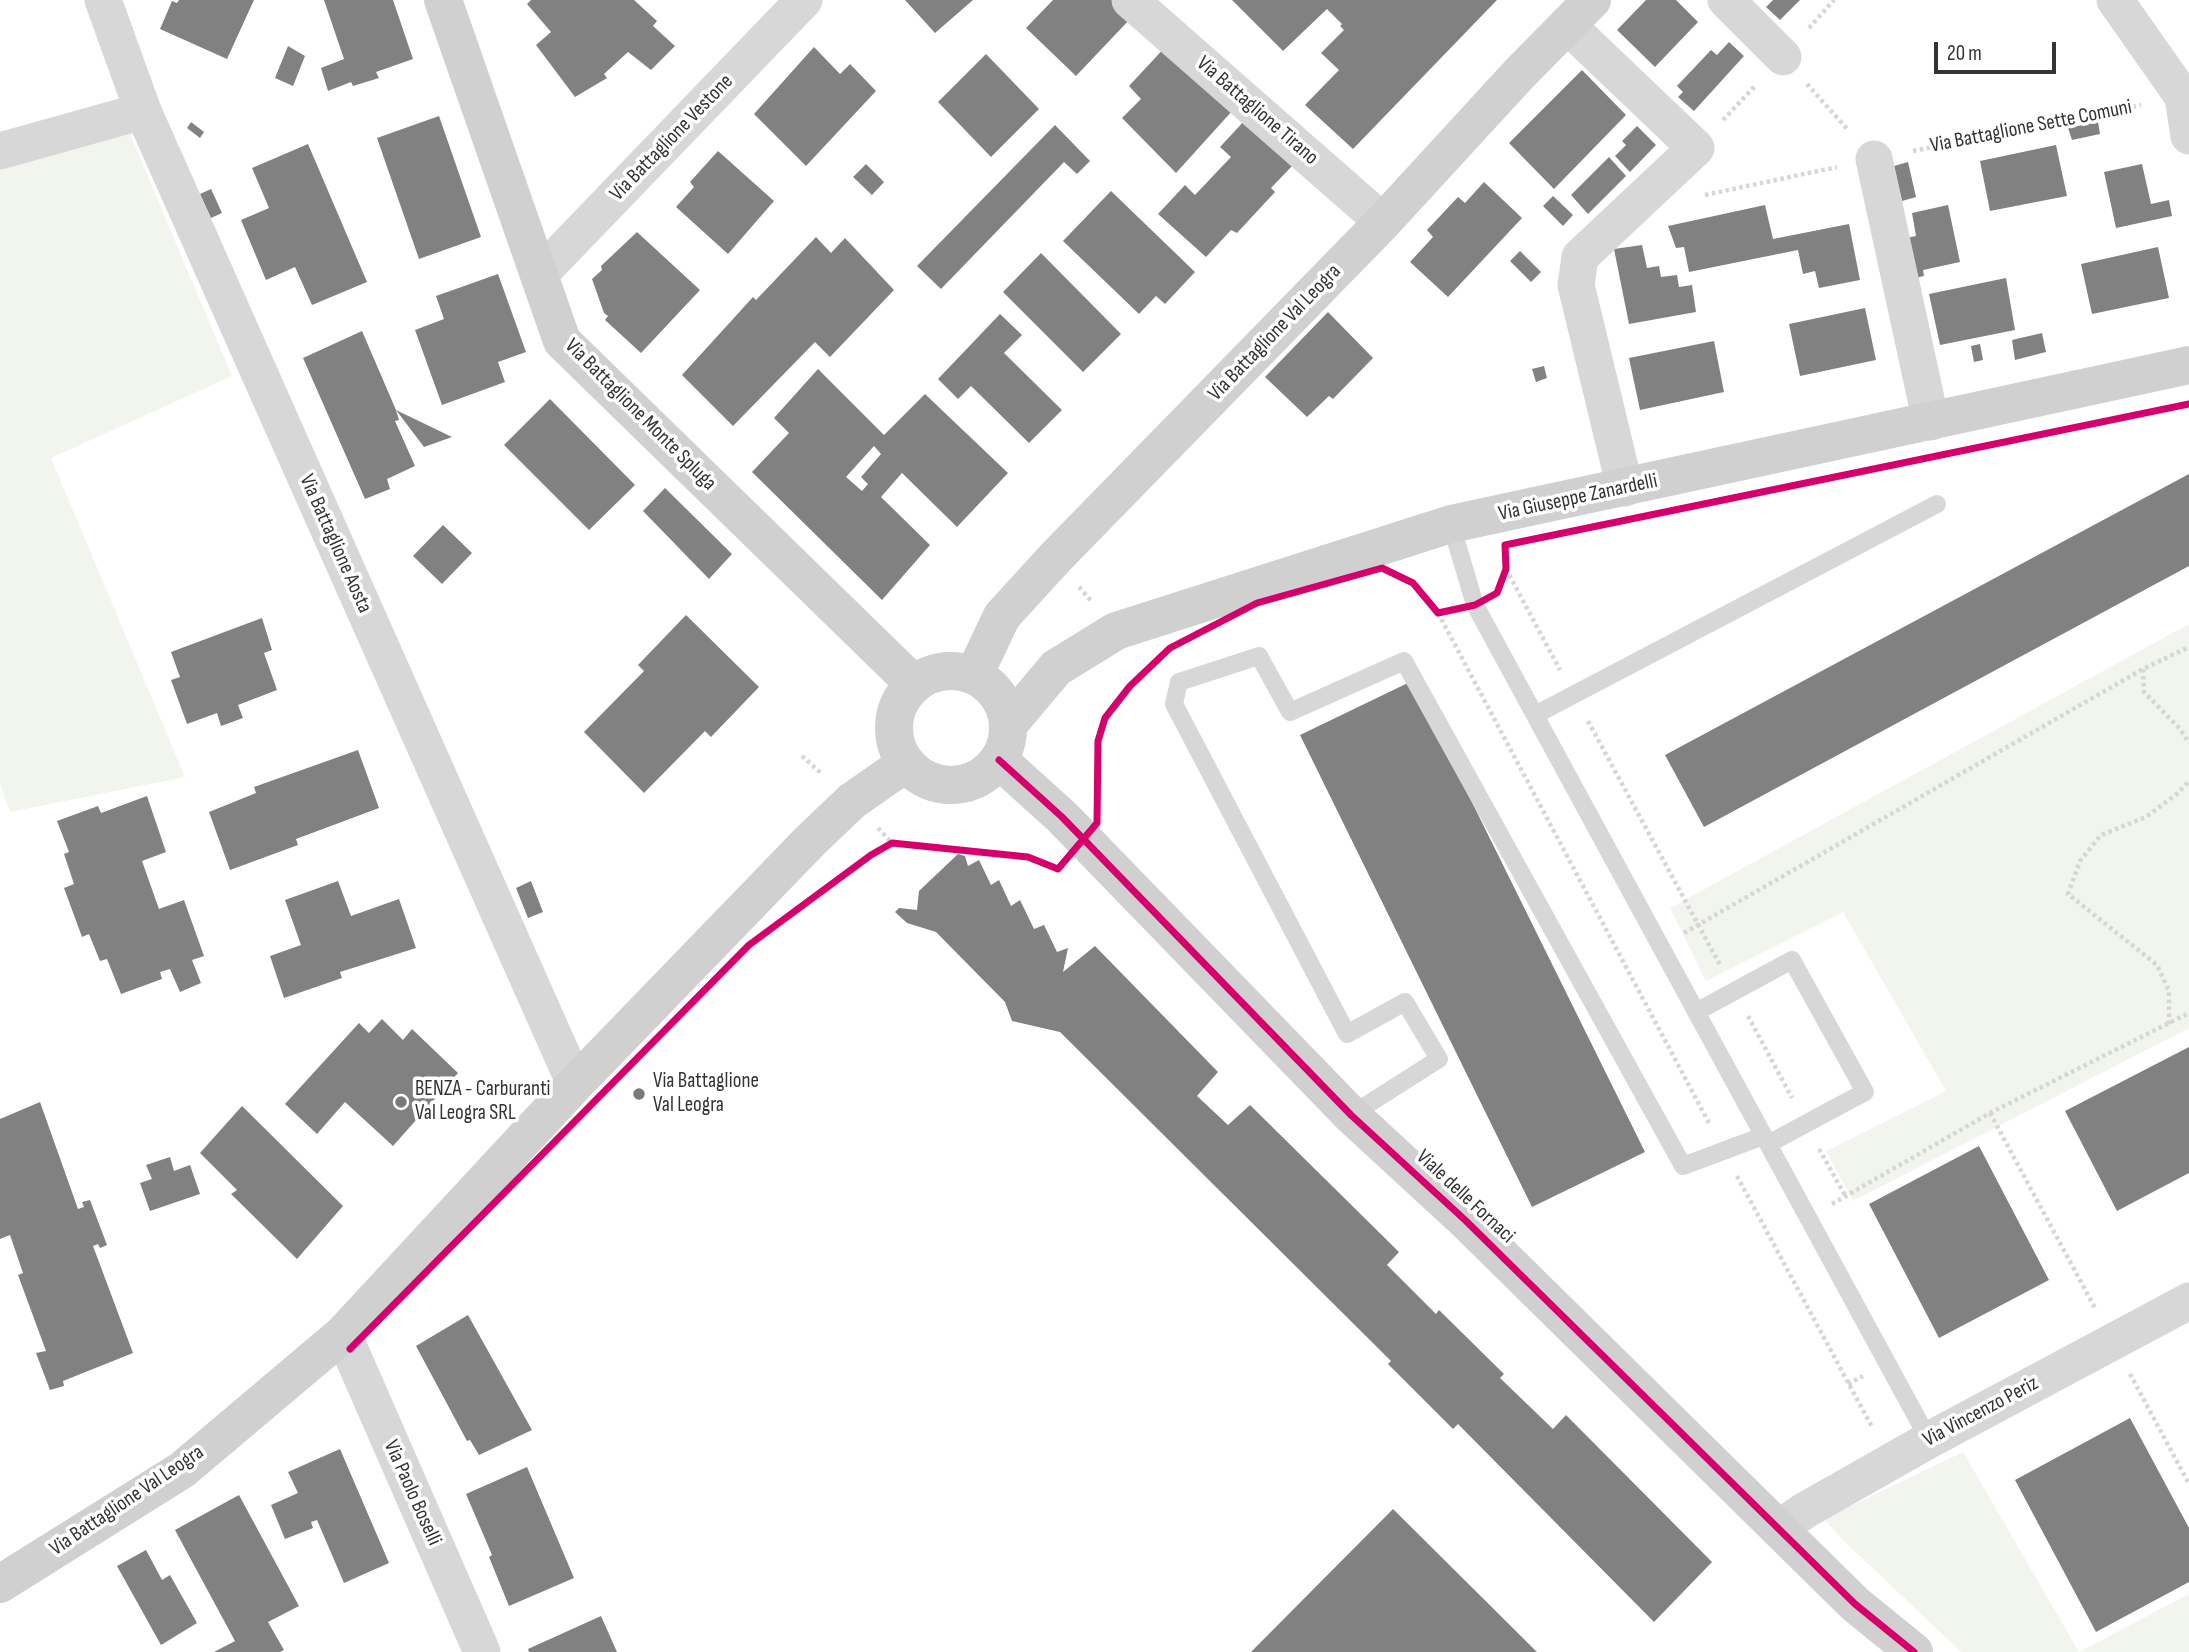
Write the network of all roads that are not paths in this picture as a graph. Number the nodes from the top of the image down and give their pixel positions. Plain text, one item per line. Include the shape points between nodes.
1 (103, 0) edge
2 (443, 0) edge
3 (804, 0) edge
4 (1130, 0) edge
5 (1726, 0) edge
6 (2115, 0) edge
7 (1579, 13) edge
8 (1783, 57) road end
9 (2186, 97) edge
10 (144, 111) junction
11 (2189, 136) edge
12 (0, 151) edge
13 (1874, 159) road end
14 (1383, 222) junction
15 (539, 275) junction
16 (2189, 365) edge
17 (1931, 422) junction
18 (1625, 488) junction
19 (1937, 504) dead end
20 (1451, 524) junction
21 (974, 675) junction
22 (913, 683) junction
23 (1535, 715) junction
24 (1004, 742) junction
25 (905, 764) junction
26 (1696, 1012) junction
27 (575, 1084) junction
28 (1351, 1115) junction
29 (1766, 1140) junction
30 (2189, 1301) edge
31 (343, 1334) junction
32 (1929, 1440) junction
33 (1778, 1529) junction
34 (0, 1584) edge
35 (482, 1652) edge
36 (1914, 1652) edge

1 - 10 street, Via Battaglione Aosta
2 - 15 street, Via Battaglione Monte Spluga
3 - 15 street, Via Battaglione Vestone
4 - 14 street, Via Battaglione Tirano
5 - 8 street
6 - 9 street
7 - 14 street, Via Battaglione Val Leogra
7 - 18 street via 1696,148 1580,257 1576,285
9 - 11 street
10 - 12 street
10 - 27 street, Via Battaglione Aosta
13 - 17 street
14 - 21 street, Via Battaglione Val Leogra via 1002,616
15 - 22 street, Via Battaglione Monte Spluga via 562,341
16 - 17 street, Via Giuseppe Zanardelli
17 - 18 street, Via Giuseppe Zanardelli
18 - 20 street, Via Giuseppe Zanardelli
19 - 23 lane
20 - 23 lane via 1475,605
20 - 24 street, Via Giuseppe Zanardelli via 1116,631 1056,668
21 - 22 street via 942,670
21 - 24 street via 991,686 1004,703
22 - 25 street via 900,700 893,722 895,744
23 - 26 lane
24 - 25 street via 979,779 953,785 926,781
24 - 28 street, Viale delle Fornaci via 1062,817
25 - 27 street, Via Battaglione Val Leogra via 852,801 819,832
26 - 29 lane
26 - 29 lane via 1792,960 1865,1092
27 - 31 street, Via Battaglione Val Leogra
28 - 29 lane via 1439,1059 1405,1002 1347,1034 1174,704 1179,682 1259,656 1290,712 1404,661 1683,1166
28 - 33 street, Viale delle Fornaci via 1465,1220
29 - 32 lane
30 - 32 street, Via Vincenzo Periz
31 - 34 street, Via Battaglione Val Leogra via 182,1470
31 - 35 street, Via Paolo Boselli
32 - 33 street, Via Vincenzo Periz
33 - 36 street, Viale delle Fornaci via 1855,1604

